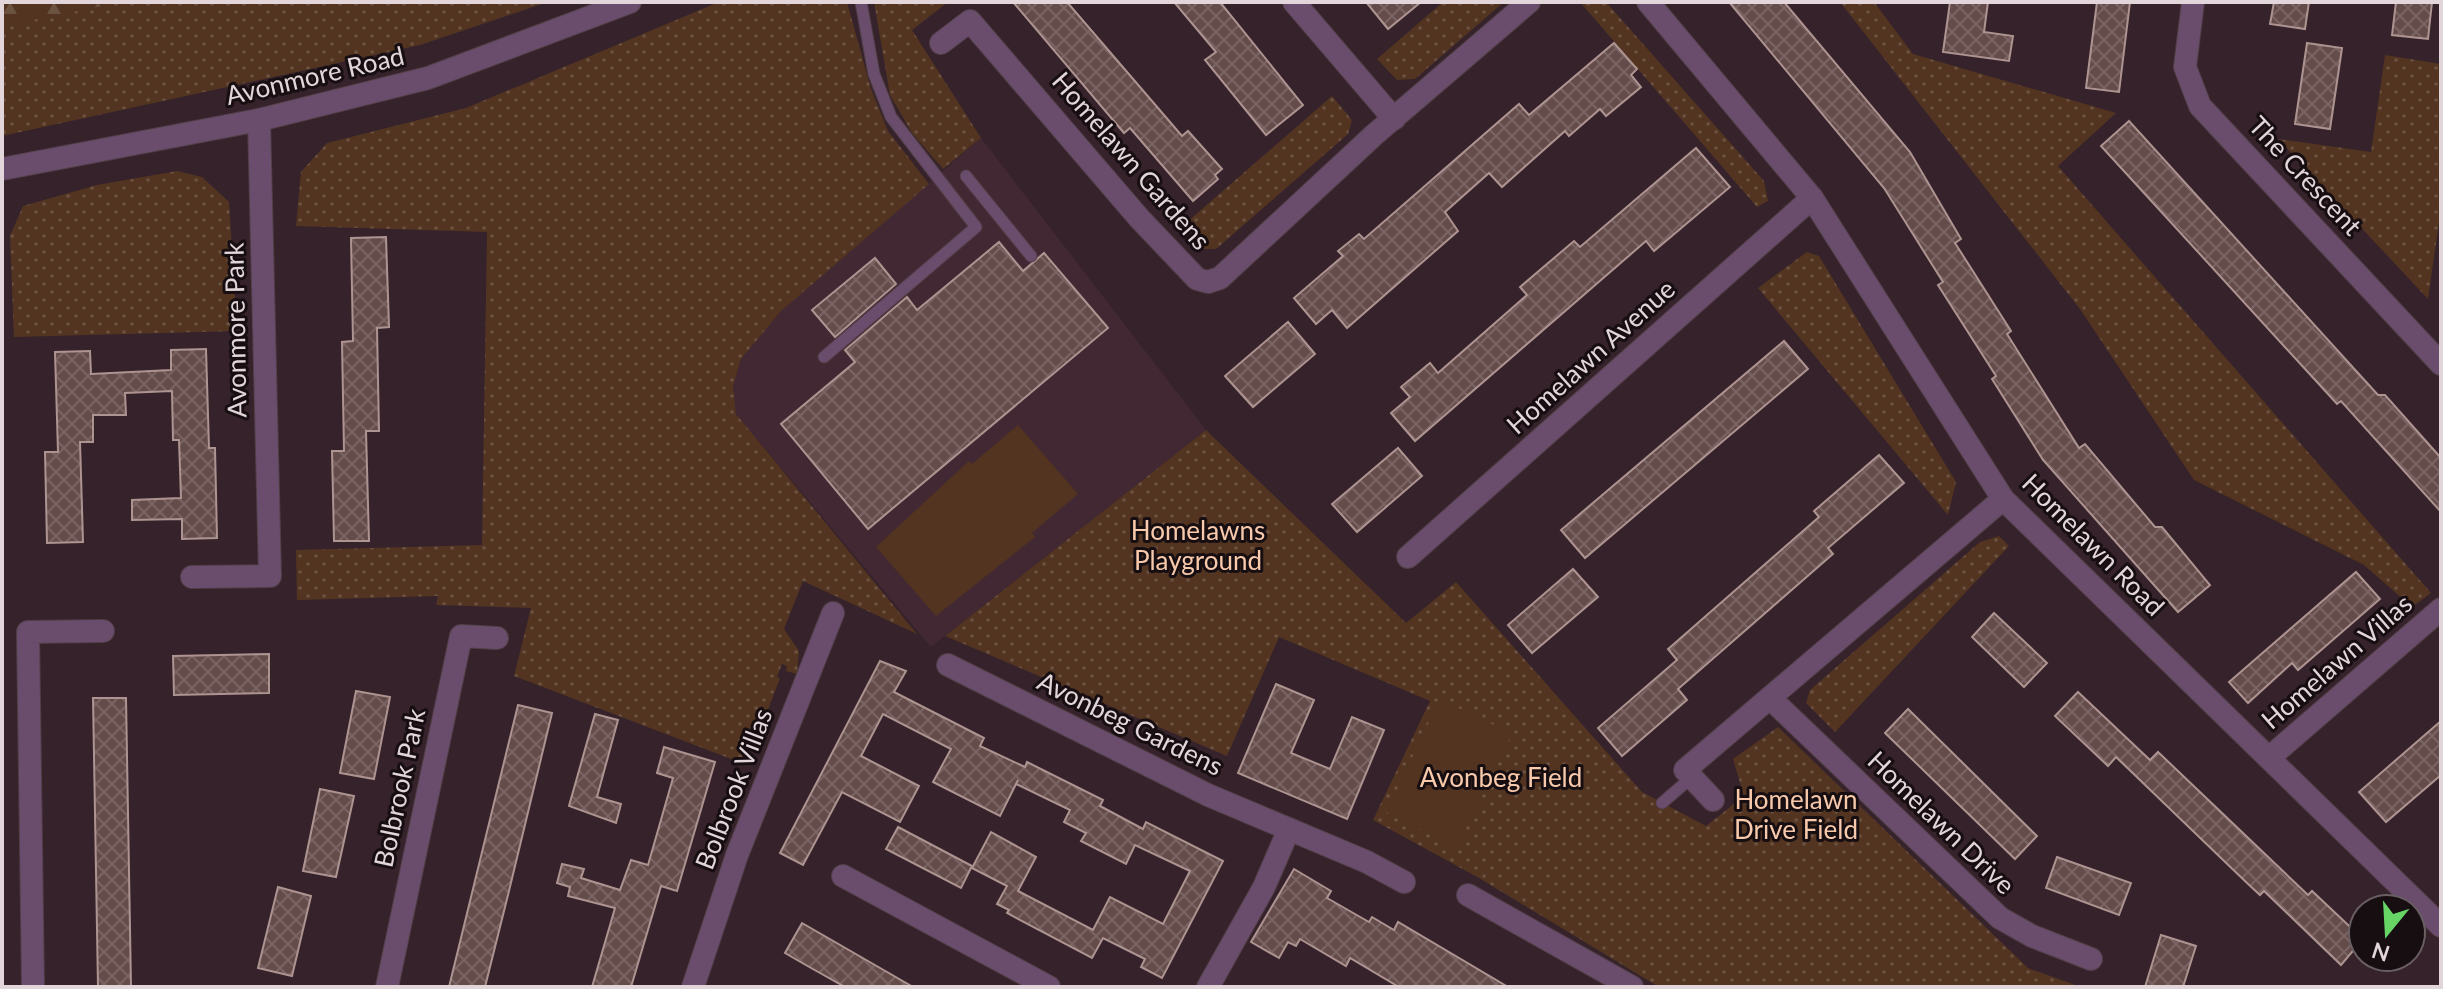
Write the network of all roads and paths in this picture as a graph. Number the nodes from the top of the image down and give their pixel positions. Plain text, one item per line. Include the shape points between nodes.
1 (630, 2) edge
2 (861, 2) edge
3 (1294, 2) edge
4 (1529, 2) edge
5 (1648, 2) edge
6 (2193, 2) edge
7 (941, 43) dead end
8 (1394, 119) junction
9 (259, 120) junction
10 (2, 169) edge
11 (966, 176) dead end
12 (1812, 198) junction
13 (994, 212) junction
14 (976, 227) junction
15 (1031, 256) dead end
16 (824, 357) dead end
17 (2441, 364) edge
18 (2003, 499) junction
19 (1408, 557) dead end
20 (192, 577) dead end
21 (833, 613) dead end
22 (2439, 615) edge
23 (103, 631) dead end
24 (497, 638) dead end
25 (948, 665) dead end
26 (1771, 699) junction
27 (2270, 757) junction
28 (1692, 777) junction
29 (1713, 800) dead end
30 (1662, 803) dead end
31 (1289, 829) junction
32 (843, 876) dead end
33 (1404, 882) dead end
34 (1468, 895) dead end
35 (2441, 926) edge
36 (2091, 959) dead end
37 (33, 987) edge
38 (387, 987) edge
39 (693, 987) edge
40 (1049, 987) edge
41 (1208, 987) edge
42 (1632, 987) edge

1 - 9 street, Avonmore Road via 428,78
2 - 14 lane via 874,74 891,117
3 - 8 street
4 - 8 street, Homelawn Gardens
5 - 12 street, Homelawn Road
6 - 17 street, The Crescent via 2185,67 2200,106
7 - 8 street, Homelawn Gardens via 970,21 1139,218 1203,281 1220,278
9 - 10 street, Avonmore Road
9 - 20 street, Avonmore Park via 270,576
11 - 13 lane
12 - 18 street, Homelawn Road
12 - 19 street, Homelawn Avenue
13 - 14 lane
13 - 15 lane
14 - 16 lane
18 - 26 street
18 - 27 street, Homelawn Road
21 - 39 street, Bolbrook Villas via 737,855
22 - 27 street, Homelawn Villas
23 - 37 street via 28,632
24 - 38 street, Bolbrook Park via 461,636
25 - 31 street, Avonbeg Gardens via 1208,795
26 - 28 street via 1685,770
26 - 36 street, Homelawn Drive via 2000,918
27 - 35 street, Homelawn Road
28 - 29 street
28 - 30 lane
31 - 33 street, Avonbeg Gardens
31 - 41 street via 1264,887
32 - 40 street
34 - 42 street

